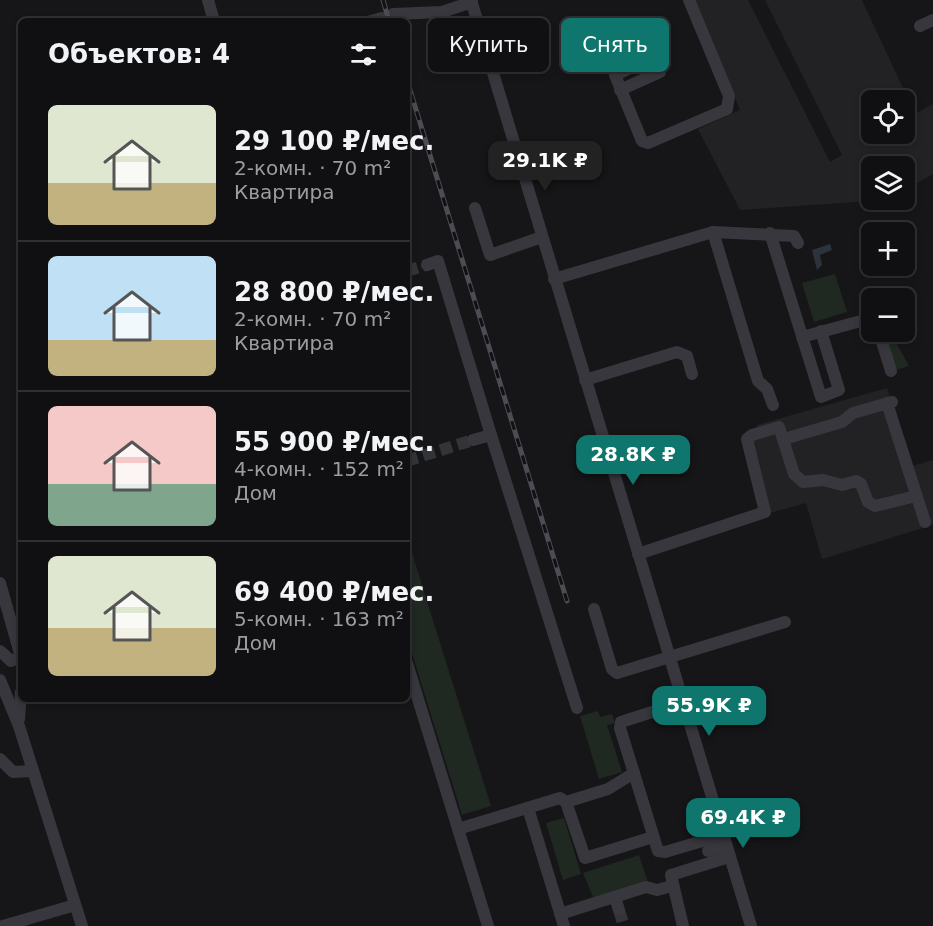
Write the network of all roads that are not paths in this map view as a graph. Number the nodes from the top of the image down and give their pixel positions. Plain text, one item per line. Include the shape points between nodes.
1 (208, 0) edge
2 (689, 0) edge
3 (471, 1) edge
4 (213, 18) edge
5 (382, 18) edge
6 (933, 20) edge
7 (920, 26) dead end
8 (620, 72) edge
9 (660, 72) dead end
10 (621, 90) junction
11 (475, 208) dead end
12 (713, 232) junction
13 (770, 233) junction
14 (542, 237) junction
15 (794, 241) dead end
16 (427, 265) dead end
17 (554, 279) junction
18 (861, 321) edge
19 (821, 331) junction
20 (802, 337) junction
21 (882, 342) edge
22 (891, 370) dead end
23 (692, 374) dead end
24 (585, 380) junction
25 (773, 405) dead end
26 (491, 435) junction
27 (784, 439) junction
28 (473, 440) tunnel mouth
29 (916, 496) junction
30 (924, 522) dead end
31 (638, 554) junction
32 (0, 583) edge
33 (594, 609) dead end
34 (785, 622) dead end
35 (0, 651) edge
36 (669, 657) junction
37 (15, 662) edge
38 (410, 673) edge
39 (0, 679) edge
40 (18, 683) edge
41 (20, 702) edge
42 (683, 702) junction
43 (577, 708) dead end
44 (19, 726) junction
45 (0, 759) edge
46 (33, 771) junction
47 (634, 773) junction
48 (566, 802) junction
49 (528, 808) junction
50 (458, 830) junction
51 (653, 837) junction
52 (726, 846) junction
53 (708, 851) dead end
54 (667, 852) junction
55 (673, 880) junction
56 (615, 897) junction
57 (75, 905) junction
58 (619, 910) tunnel mouth
59 (562, 920) edge
60 (3, 926) edge
61 (82, 926) edge
62 (488, 926) edge
63 (683, 926) edge
64 (751, 926) edge

1 - 4 street
2 - 10 street via 729,96 727,109 646,143
3 - 5 street via 442,12
3 - 14 street
6 - 7 street
8 - 10 street via 616,74
9 - 10 street
11 - 14 street via 490,255
12 - 13 street
12 - 17 street
12 - 25 street via 758,381 769,391
13 - 15 street
13 - 20 street
14 - 17 street
16 - 26 street via 438,261
17 - 24 street
18 - 19 street
19 - 20 street
19 - 20 street via 836,393 820,396
21 - 22 street
23 - 24 street via 687,356 677,352
24 - 31 street
26 - 28 street
26 - 43 street
27 - 29 street via 794,474 803,482 823,480 842,485 856,481 861,484 865,498 876,506
27 - 29 street via 842,422 853,412 889,402
27 - 31 street via 779,427 747,439 765,512
29 - 30 street
31 - 36 street
32 - 37 street
33 - 36 street via 612,669 617,672
34 - 36 street
35 - 37 street
36 - 42 street
38 - 50 street
39 - 40 street via 8,686
39 - 44 street
41 - 44 street
42 - 47 street via 621,722
42 - 52 street
44 - 46 street
45 - 46 street via 13,772
46 - 57 street
47 - 48 street via 608,789
47 - 51 street
48 - 49 street via 560,798
48 - 51 street via 585,858
49 - 50 street
49 - 59 street
50 - 62 street
51 - 54 street via 658,851
52 - 53 street
52 - 54 street
52 - 55 street
52 - 64 street
54 - 55 street
55 - 56 street via 657,890 646,887
55 - 63 street
56 - 58 street
56 - 59 street
57 - 60 street
57 - 61 street

